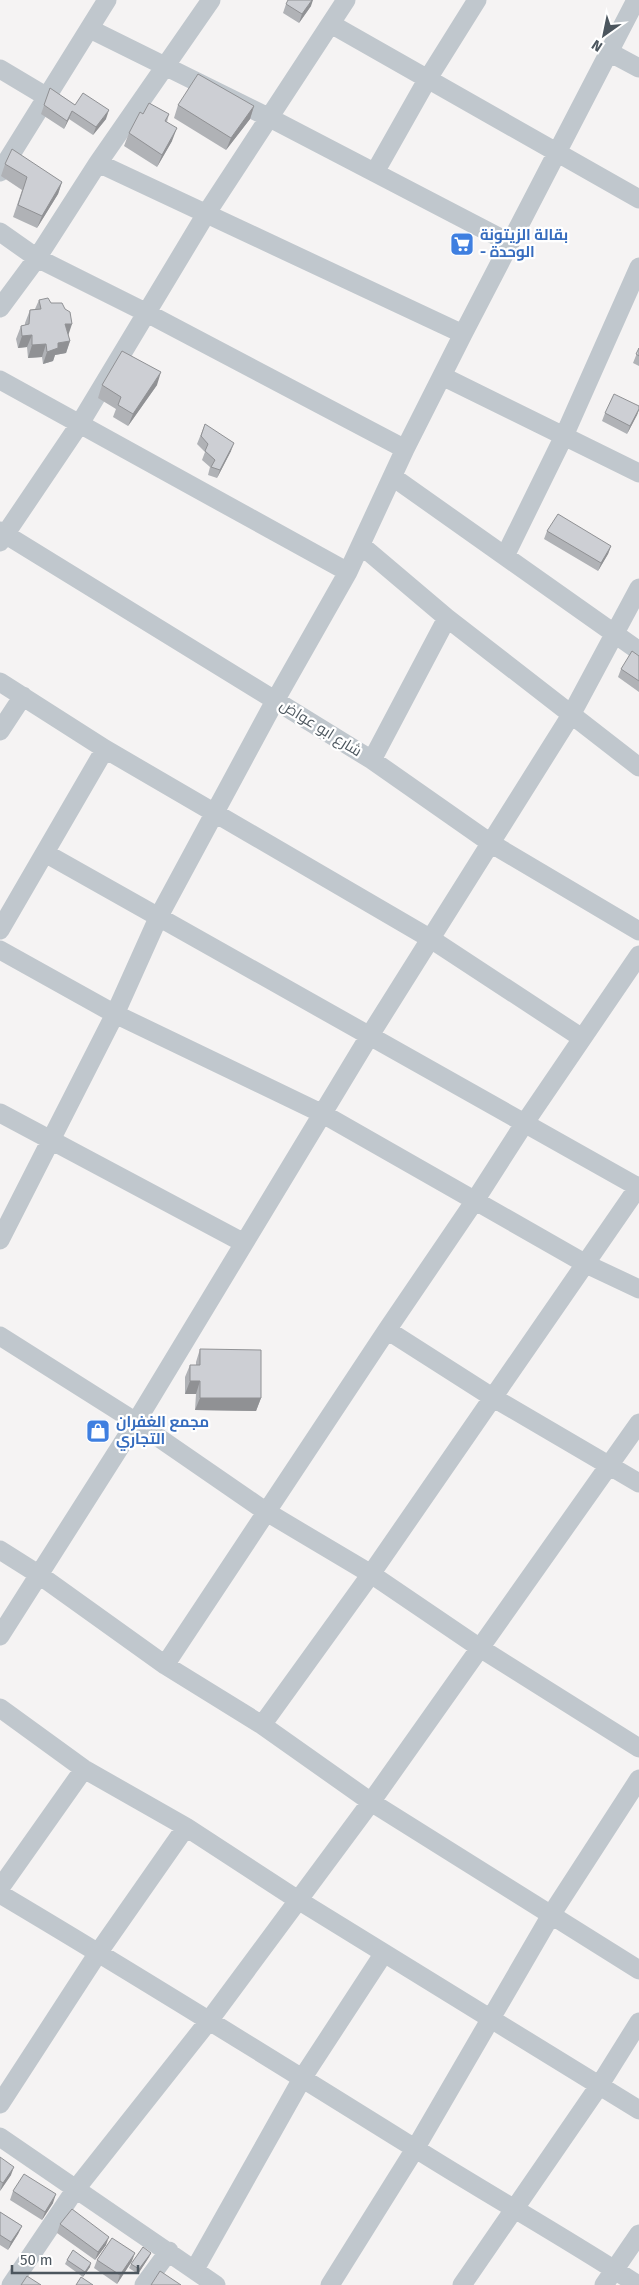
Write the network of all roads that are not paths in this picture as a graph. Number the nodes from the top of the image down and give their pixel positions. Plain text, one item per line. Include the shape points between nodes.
1 (107, 0) edge
2 (211, 0) edge
3 (346, 0) edge
4 (477, 0) edge
5 (636, 0) edge
6 (331, 24) junction
7 (90, 29) junction
8 (609, 52) junction
9 (165, 67) junction
10 (639, 68) edge
11 (0, 69) edge
12 (427, 80) junction
13 (47, 97) junction
14 (268, 117) junction
15 (557, 151) junction
16 (98, 163) junction
17 (0, 172) edge
18 (375, 172) junction
19 (639, 199) edge
20 (206, 214) junction
21 (0, 232) edge
22 (510, 243) junction
23 (37, 258) junction
24 (639, 267) edge
25 (0, 308) edge
26 (145, 312) junction
27 (462, 334) junction
28 (442, 376) junction
29 (0, 380) edge
30 (79, 425) junction
31 (564, 436) junction
32 (405, 450) junction
33 (639, 473) edge
34 (393, 477) junction
35 (2, 536) edge
36 (362, 546) junction
37 (506, 554) junction
38 (348, 572) junction
39 (639, 588) edge
40 (447, 618) junction
41 (615, 633) junction
42 (639, 651) edge
43 (0, 682) edge
44 (23, 696) junction
45 (276, 699) junction
46 (571, 715) junction
47 (0, 731) edge
48 (105, 749) junction
49 (372, 760) junction
50 (639, 767) edge
51 (214, 813) junction
52 (492, 844) junction
53 (45, 853) junction
54 (159, 916) junction
55 (0, 930) edge
56 (639, 931) edge
57 (431, 939) junction
58 (0, 950) edge
59 (639, 955) edge
60 (115, 1014) junction
61 (370, 1035) junction
62 (582, 1038) junction
63 (0, 1113) edge
64 (323, 1114) junction
65 (524, 1124) junction
66 (51, 1140) junction
67 (639, 1186) edge
68 (474, 1202) junction
69 (0, 1240) edge
70 (244, 1243) junction
71 (586, 1264) junction
72 (639, 1289) edge
73 (386, 1330) junction
74 (0, 1336) edge
75 (492, 1397) junction
76 (136, 1422) junction
77 (639, 1423) edge
78 (610, 1466) junction
79 (639, 1483) edge
80 (265, 1511) junction
81 (0, 1550) edge
82 (38, 1574) junction
83 (372, 1574) junction
84 (0, 1636) edge
85 (480, 1648) junction
86 (165, 1665) junction
87 (0, 1708) edge
88 (262, 1725) junction
89 (639, 1748) edge
90 (84, 1769) junction
91 (639, 1779) edge
92 (371, 1802) junction
93 (186, 1826) junction
94 (0, 1888) edge
95 (0, 1894) edge
96 (298, 1900) junction
97 (551, 1915) junction
98 (98, 1952) junction
99 (384, 1953) junction
100 (639, 1970) edge
101 (491, 2018) junction
102 (208, 2022) junction
103 (639, 2022) edge
104 (303, 2078) junction
105 (599, 2086) junction
106 (0, 2104) edge
107 (639, 2110) edge
108 (0, 2137) edge
109 (415, 2149) junction
110 (75, 2190) junction
111 (513, 2209) junction
112 (639, 2234) edge
113 (169, 2251) junction
114 (195, 2269) junction
115 (610, 2277) edge
116 (11, 2285) edge
117 (144, 2285) edge
118 (216, 2285) edge
119 (330, 2285) edge
120 (462, 2285) edge
121 (638, 2285) edge

1 - 7 street
2 - 9 street
3 - 6 street
4 - 12 street
5 - 8 street
6 - 12 street
6 - 14 street
7 - 9 street
7 - 13 street
8 - 10 street
8 - 15 street
9 - 14 street
9 - 16 street
11 - 13 street
12 - 15 street
12 - 18 street
13 - 17 street
14 - 18 street
14 - 20 street
15 - 19 street
15 - 22 street
16 - 20 street
16 - 23 street
18 - 22 street
20 - 26 street
20 - 27 street
21 - 23 street
22 - 27 street
23 - 25 street
23 - 26 street
24 - 31 street
26 - 30 street
26 - 32 street
27 - 28 street
28 - 31 street
28 - 32 street
29 - 30 street
30 - 35 street
30 - 38 street
31 - 33 street
31 - 37 street
32 - 34 street
34 - 36 street
34 - 37 street
35 - 45 street, شارع ابو عواض
36 - 38 street
36 - 40 street
37 - 41 street
38 - 45 street
39 - 41 street
40 - 46 street
40 - 49 street
41 - 42 street
41 - 46 street
43 - 44 street
44 - 47 street
44 - 48 street
45 - 49 street, شارع ابو عواض
45 - 51 street
46 - 50 street
46 - 52 street
48 - 51 street
48 - 53 street
49 - 52 street, شارع ابو عواض
51 - 54 street
51 - 57 street
52 - 56 street, شارع ابو عواض
52 - 57 street
53 - 54 street
53 - 55 street
54 - 60 street
54 - 61 street
57 - 61 street
57 - 62 street
58 - 60 street
59 - 62 street
60 - 64 street
60 - 66 street
61 - 64 street
61 - 65 street
62 - 65 street
63 - 66 street
64 - 68 street
64 - 70 street
65 - 67 street
65 - 68 street
66 - 69 street
66 - 70 street
67 - 71 street
68 - 71 street
68 - 73 street
70 - 76 street
71 - 72 street
71 - 75 street
73 - 75 street
73 - 80 street
74 - 76 street
75 - 78 street
75 - 83 street
76 - 80 street
76 - 82 street
77 - 78 street
78 - 79 street
78 - 85 street
80 - 83 street
80 - 86 street
81 - 82 street
82 - 84 street
82 - 86 street
83 - 85 street
83 - 88 street
85 - 89 street
85 - 92 street
86 - 88 street
87 - 90 street
88 - 92 street
90 - 93 street
90 - 94 street
91 - 97 street
92 - 96 street
92 - 97 street
93 - 96 street
93 - 98 street
95 - 98 street
96 - 99 street
96 - 102 street
97 - 100 street
97 - 101 street
98 - 102 street
98 - 106 street
99 - 101 street
99 - 104 street
101 - 105 street
101 - 109 street
102 - 104 street
102 - 110 street
103 - 105 street
104 - 109 street
104 - 114 street
105 - 107 street
105 - 111 street
108 - 110 street
109 - 111 street
109 - 119 street
110 - 113 street
110 - 116 street
111 - 115 street
111 - 120 street
112 - 115 street
113 - 114 street
113 - 117 street
114 - 118 street
115 - 121 street

